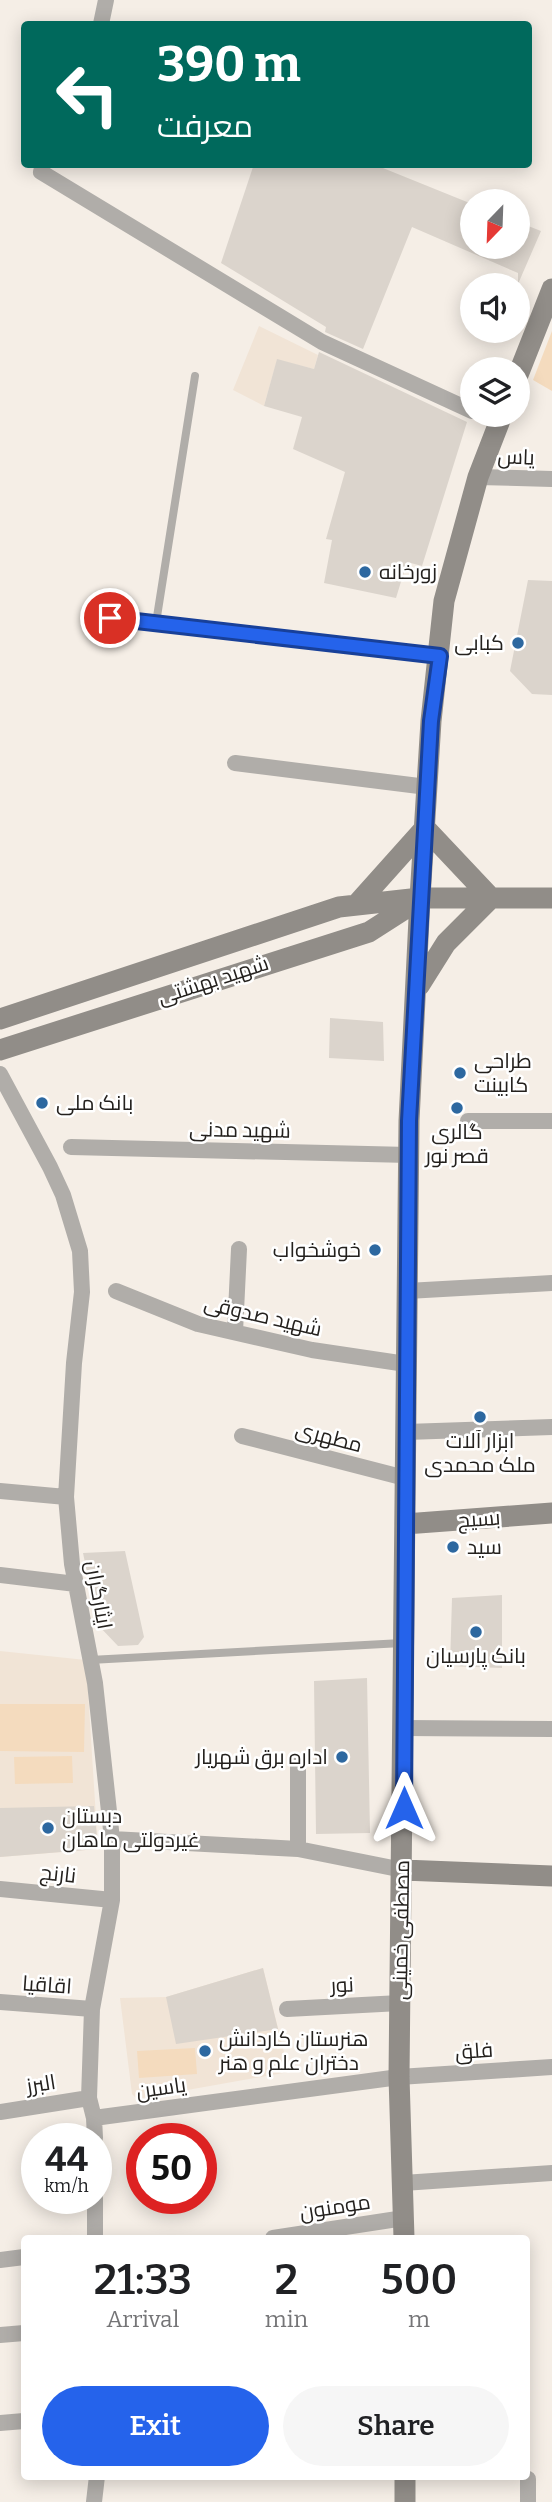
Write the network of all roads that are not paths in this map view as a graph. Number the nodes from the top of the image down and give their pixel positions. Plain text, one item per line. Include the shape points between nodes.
1 (106, 0) edge
2 (102, 21) edge
3 (42, 168) edge
4 (552, 289) edge
5 (525, 357) edge
6 (195, 376) dead end
7 (460, 405) edge
8 (492, 427) edge
9 (478, 477) junction
10 (552, 479) edge
11 (110, 618) dead end
12 (156, 623) junction
13 (440, 656) junction
14 (235, 763) dead end
15 (427, 787) junction
16 (425, 828) junction
17 (420, 898) junction
18 (491, 898) junction
19 (552, 898) edge
20 (357, 904) junction
21 (417, 989) junction
22 (0, 1019) edge
23 (0, 1050) edge
24 (0, 1074) edge
25 (468, 1121) dead end
26 (552, 1121) edge
27 (71, 1147) dead end
28 (408, 1155) junction
29 (239, 1249) dead end
30 (552, 1283) edge
31 (116, 1291) dead end
32 (407, 1291) junction
33 (235, 1332) junction
34 (407, 1364) junction
35 (552, 1427) edge
36 (406, 1432) junction
37 (242, 1436) dead end
38 (405, 1478) junction
39 (0, 1491) edge
40 (66, 1497) junction
41 (552, 1513) edge
42 (405, 1524) junction
43 (0, 1576) edge
44 (76, 1584) junction
45 (405, 1642) junction
46 (90, 1660) junction
47 (404, 1728) junction
48 (552, 1729) edge
49 (298, 1763) dead end
50 (112, 1839) junction
51 (298, 1849) junction
52 (403, 1870) junction
53 (552, 1876) edge
54 (0, 1889) edge
55 (112, 1900) junction
56 (0, 2002) edge
57 (400, 2003) junction
58 (92, 2009) junction
59 (287, 2009) dead end
60 (552, 2067) edge
61 (399, 2077) junction
62 (89, 2098) junction
63 (0, 2112) edge
64 (94, 2118) junction
65 (94, 2123) edge
66 (552, 2173) edge
67 (403, 2183) junction
68 (95, 2214) edge
69 (404, 2228) edge
70 (95, 2235) edge
71 (312, 2235) edge
72 (21, 2257) edge
73 (0, 2260) edge
74 (21, 2333) edge
75 (0, 2335) edge
76 (21, 2421) edge
77 (0, 2423) edge
78 (96, 2480) edge
79 (405, 2480) edge
80 (528, 2480) edge
81 (93, 2502) edge
82 (405, 2502) edge
83 (527, 2502) edge

1 - 2 street
3 - 7 street via 41,172 322,342
4 - 5 main road
6 - 12 lane
8 - 9 main road, مصطفی خمینی
9 - 10 street, یاس
9 - 13 main road, مصطفی خمینی via 444,601
11 - 12 street
12 - 13 street
13 - 15 main road, مصطفی خمینی
14 - 15 street
15 - 16 main road, مصطفی خمینی
16 - 17 main road, مصطفی خمینی
16 - 18 main road
16 - 20 main road
17 - 18 main road, شهید بهشتی
17 - 20 main road, شهید بهشتی
17 - 21 main road, مصطفی خمینی
17 - 23 main road, شهید بهشتی via 369,932
18 - 19 main road, شهید بهشتی
18 - 21 main road via 446,943
20 - 22 main road, شهید بهشتی via 338,906
21 - 28 main road, مصطفی خمینی
24 - 40 street, ایثارگران via 63,1195 79,1251 82,1292
25 - 26 street
27 - 28 street, شهید مدنی
28 - 32 main road, مصطفی خمینی
29 - 33 street
30 - 32 street
31 - 33 street, شهید صدوقی via 198,1324
32 - 34 main road, مصطفی خمینی
33 - 34 street, شهید صدوقی via 312,1350
34 - 36 main road, مصطفی خمینی
35 - 36 street
36 - 38 main road, مصطفی خمینی
37 - 38 street, مطهری
38 - 42 main road, مصطفی خمینی
39 - 40 street
40 - 44 street, ایثارگران
41 - 42 main road, بسیج
42 - 45 main road, مصطفی خمینی
43 - 44 street
44 - 46 street, ایثارگران
45 - 46 lane
45 - 47 main road, مصطفی خمینی
46 - 50 street, ایثارگران
47 - 48 street
47 - 52 main road, مصطفی خمینی
49 - 51 street
50 - 51 street
50 - 55 street, ایثارگران
51 - 52 street
52 - 53 main road
52 - 57 main road, مصطفی خمینی
54 - 55 street, نارنج
55 - 58 street, ایثارگران
56 - 58 street, اقاقیا
57 - 59 street, نور
57 - 61 main road, مصطفی خمینی
58 - 62 street, ایثارگران
60 - 61 street, فلق
61 - 64 street, یاسین
61 - 67 main road, مصطفی خمینی
62 - 63 street, البرز
62 - 64 street, ایثارگران
64 - 65 street, ایثارگران
66 - 67 street
67 - 69 main road, مصطفی خمینی
68 - 70 street
69 - 71 street, مومنون
72 - 73 street
74 - 75 street
76 - 77 street
78 - 81 street
79 - 82 main road
80 - 83 street

